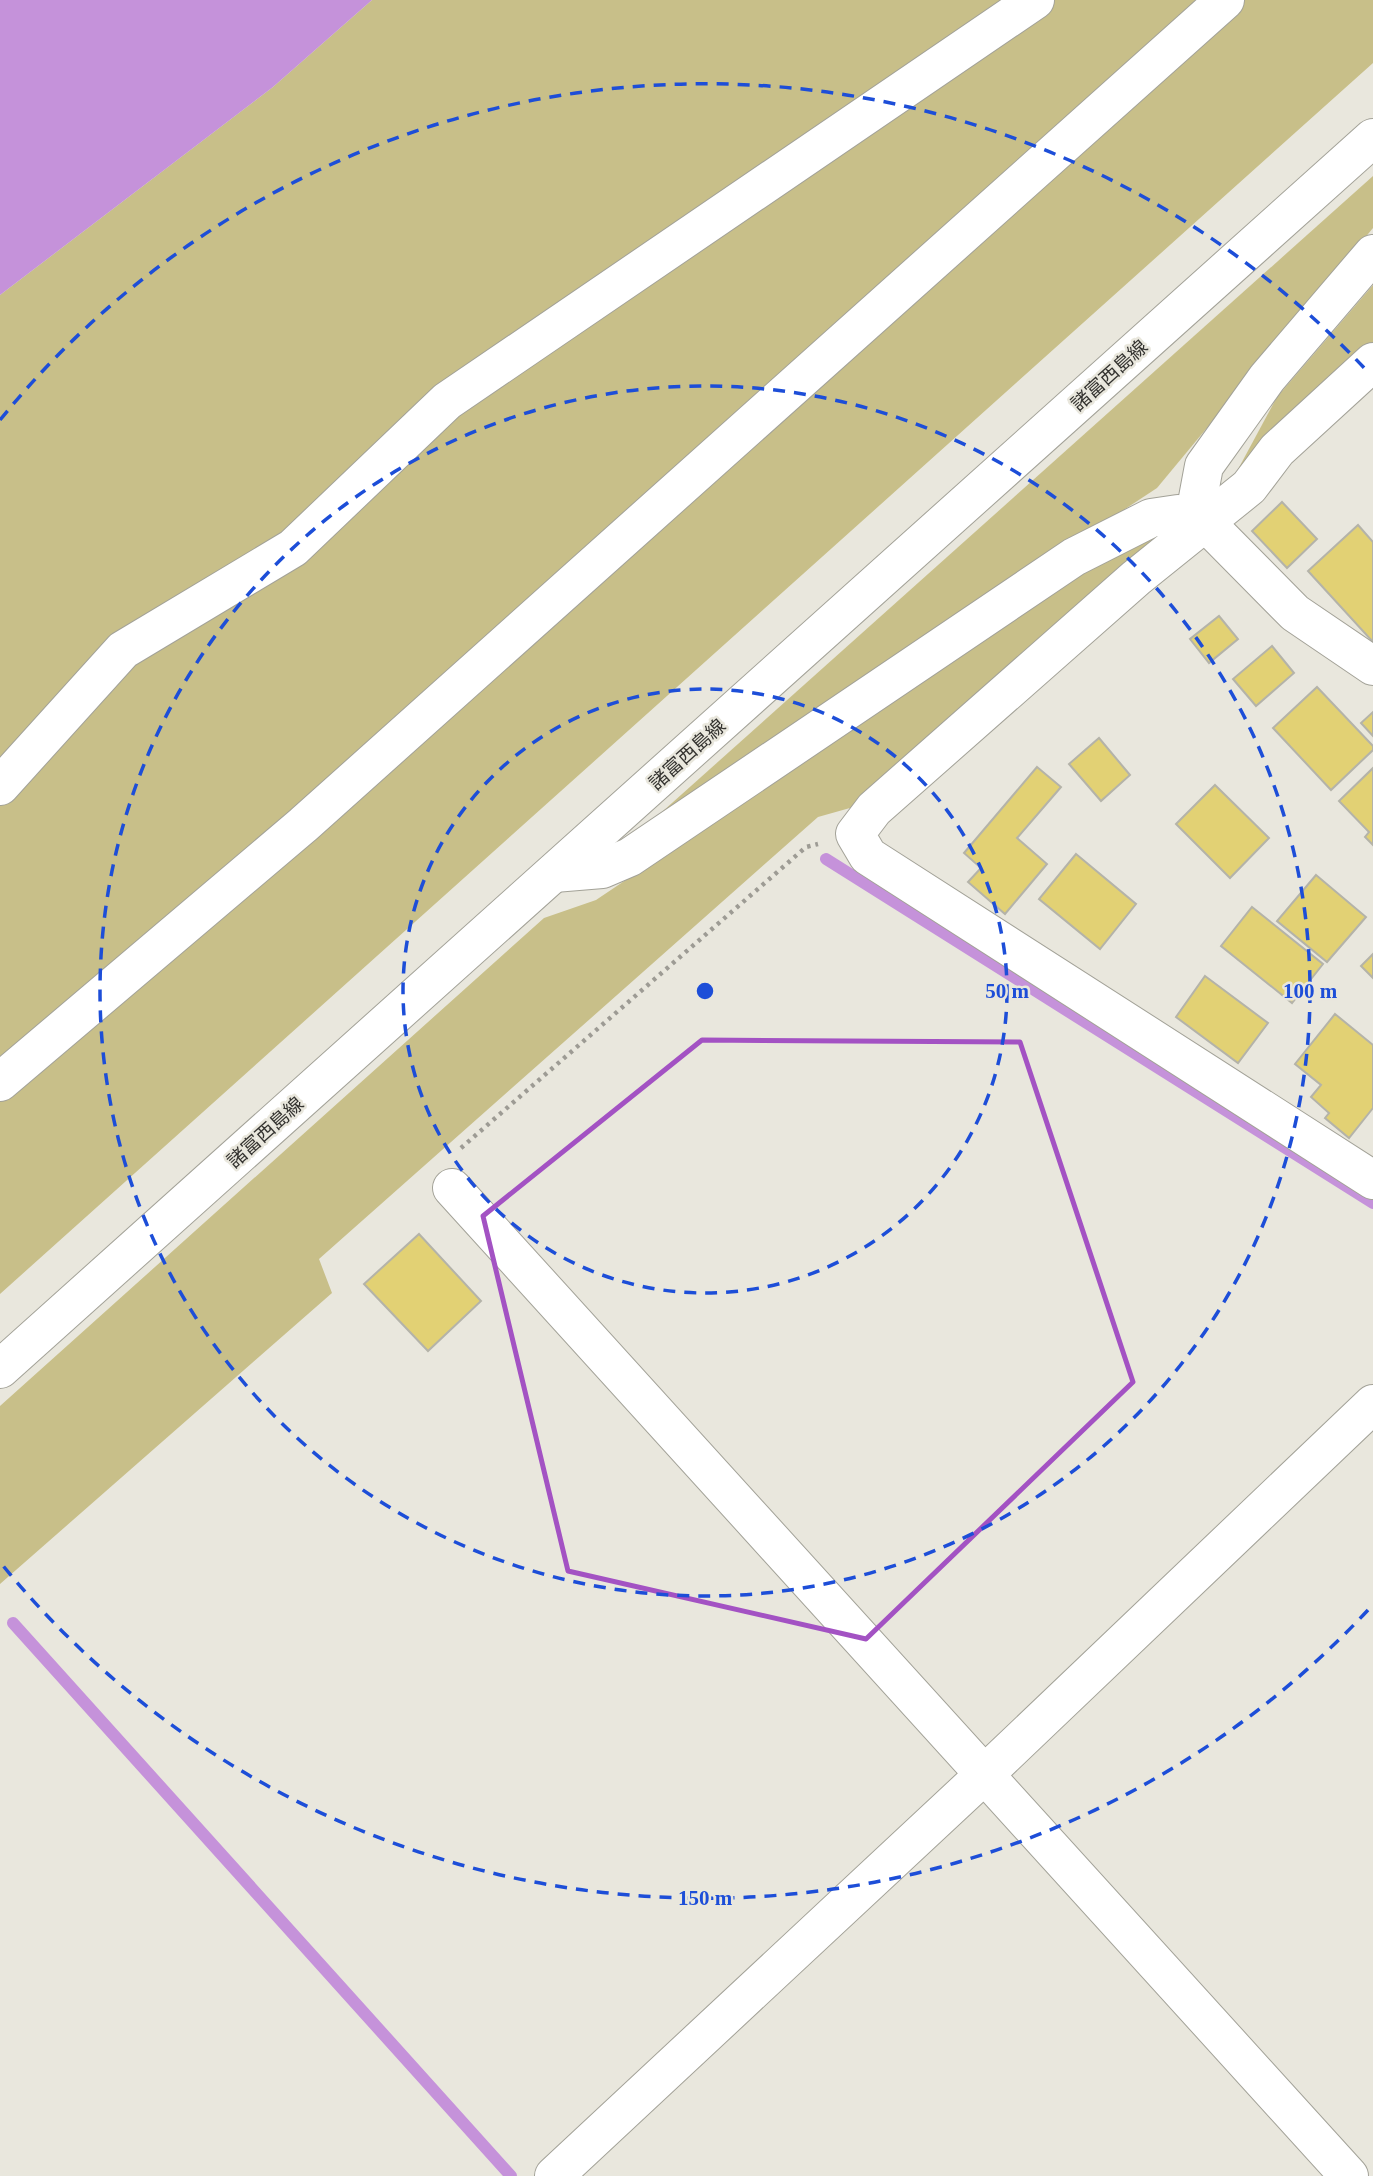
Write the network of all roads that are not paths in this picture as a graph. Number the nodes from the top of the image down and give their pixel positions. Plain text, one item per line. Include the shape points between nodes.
1 (1035, 0) edge
2 (1225, 0) edge
3 (1373, 138) edge
4 (1373, 254) edge
5 (1373, 362) edge
6 (1205, 522) junction
7 (1373, 666) edge
8 (0, 786) edge
9 (554, 873) junction
10 (0, 1082) edge
11 (1373, 1180) edge
12 (453, 1188) road end
13 (0, 1369) edge
14 (1373, 1404) edge
15 (985, 1774) junction
16 (554, 2176) edge
17 (1349, 2176) edge

1 - 8 street via 447,401 293,548 122,650
2 - 10 street via 303,825
3 - 9 street, 諸富西島線
4 - 6 street via 1267,378 1204,466 1198,498
5 - 6 street via 1277,450 1248,487
6 - 7 street via 1295,613
6 - 9 street via 1178,514 1151,518 1074,557 630,857 602,869
6 - 11 street via 874,808 855,834 868,856
9 - 13 street, 諸富西島線
12 - 15 street
14 - 15 street
15 - 16 street
15 - 17 street

